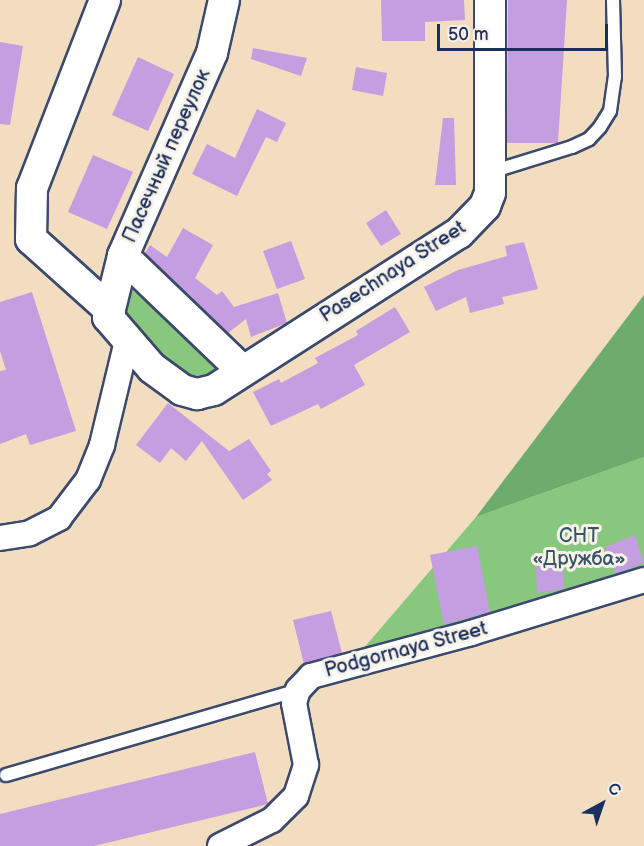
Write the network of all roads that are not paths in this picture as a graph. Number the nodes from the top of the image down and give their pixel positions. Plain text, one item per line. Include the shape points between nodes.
1 (105, 0) edge
2 (224, 0) edge
3 (490, 0) edge
4 (613, 0) edge
5 (489, 173) junction
6 (123, 256) junction
7 (110, 310) junction
8 (127, 341) junction
9 (242, 370) junction
10 (0, 538) edge
11 (644, 580) edge
12 (298, 690) junction
13 (6, 775) dead end
14 (220, 846) edge

1 - 7 street via 32,188 31,239
2 - 6 street, Пасечный переулок via 212,52
3 - 5 street, Pasechnaya Street
4 - 5 lane via 615,77 610,111 600,127 589,139 572,147
5 - 9 street, Pasechnaya Street via 485,206 459,233
6 - 7 street
6 - 9 street, Пасечный переулок
7 - 8 street via 108,317
8 - 9 street, Pasechnaya Street via 152,368 182,390 197,394 214,390
8 - 10 street via 102,445 88,480 59,518 30,533
11 - 12 street, Podgornaya Street via 471,633 322,672 303,682
12 - 13 lane
12 - 14 street via 294,703 306,765 300,789 287,808 272,820

